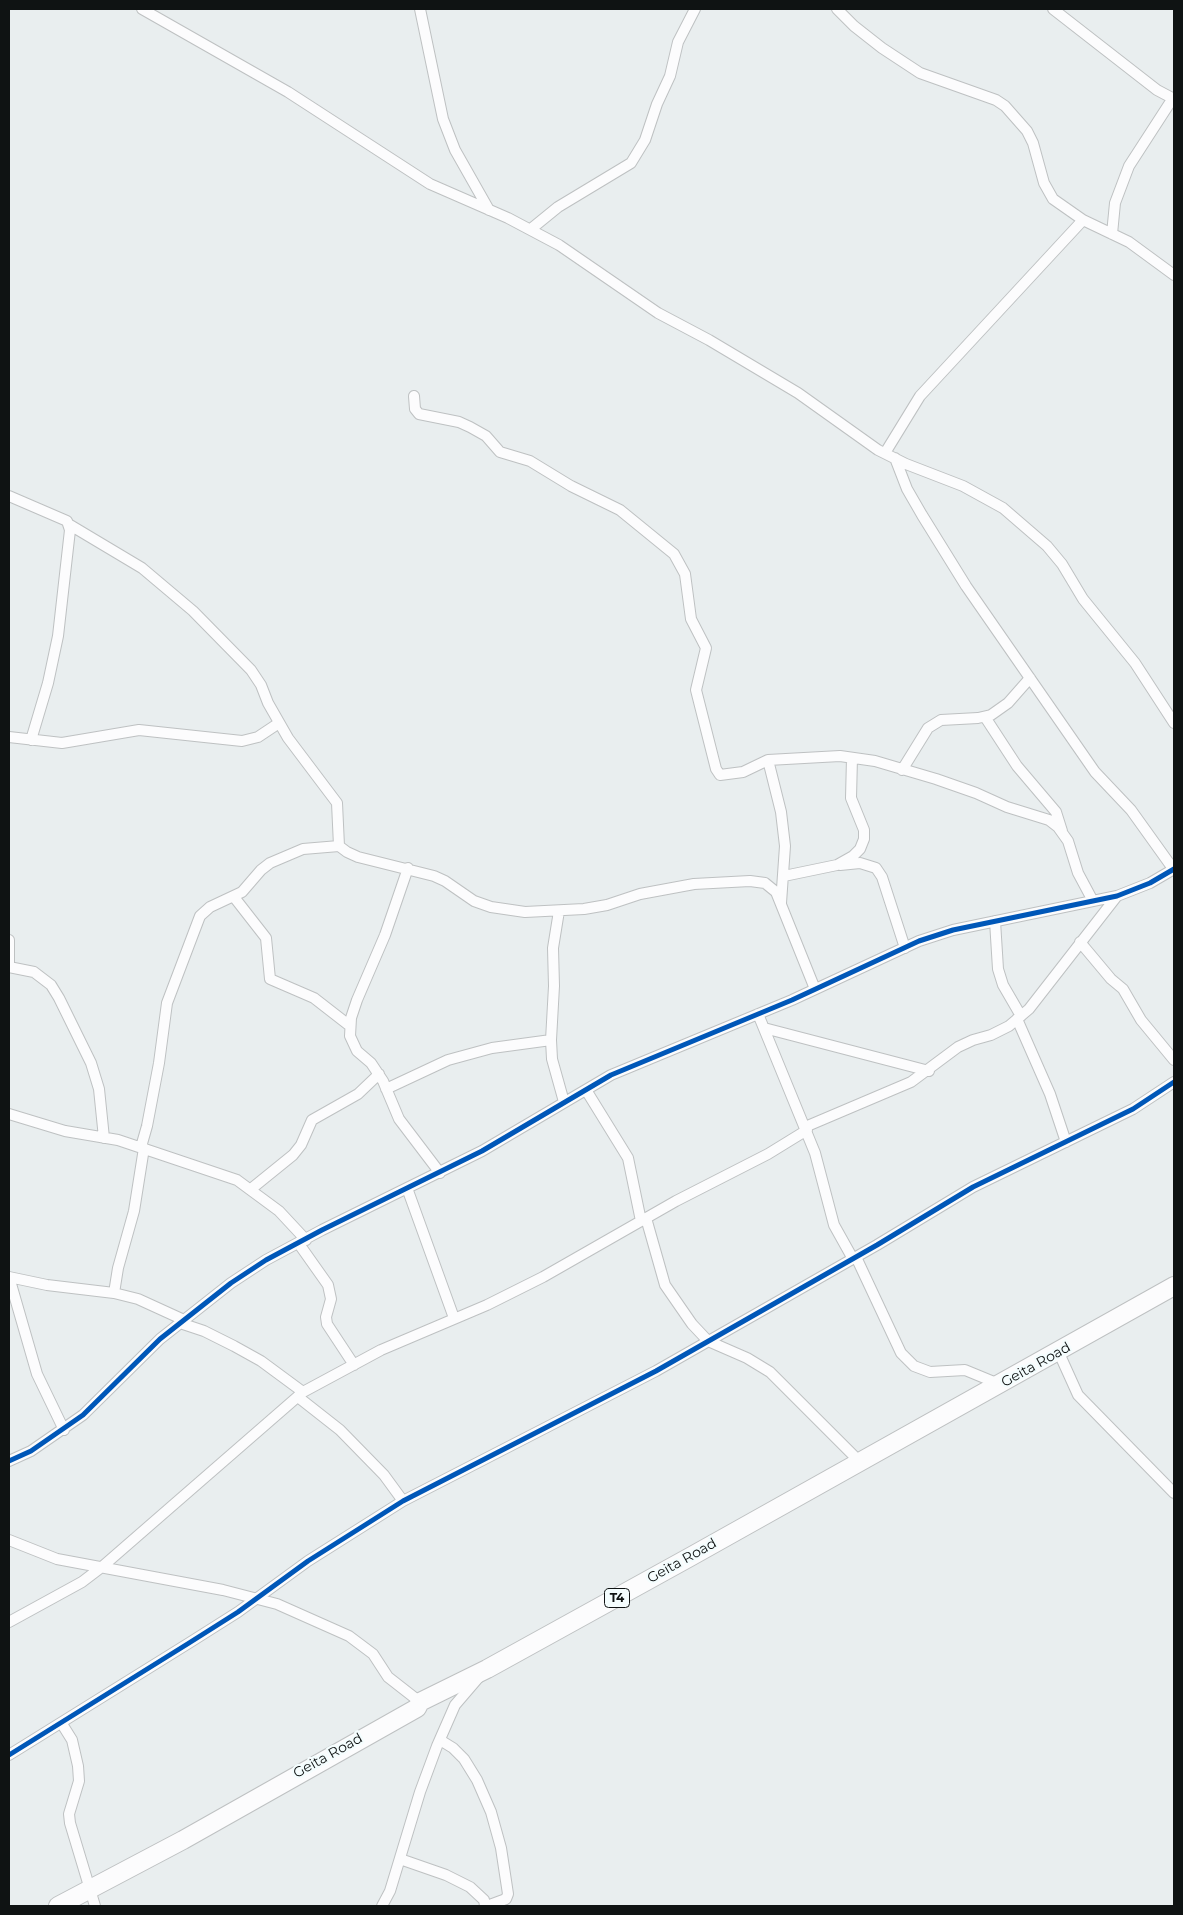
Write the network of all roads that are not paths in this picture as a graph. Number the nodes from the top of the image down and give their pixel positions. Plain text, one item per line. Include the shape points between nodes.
1 (142, 9) edge
2 (420, 9) edge
3 (695, 9) edge
4 (837, 9) edge
5 (1053, 9) edge
6 (1174, 98) edge
7 (489, 210) junction
8 (1082, 220) junction
9 (531, 229) junction
10 (1112, 234) junction
11 (1174, 275) edge
12 (414, 396) dead end
13 (885, 453) junction
14 (895, 458) junction
15 (9, 496) edge
16 (70, 525) junction
17 (1030, 678) junction
18 (985, 717) junction
19 (279, 723) junction
20 (1174, 723) edge
21 (9, 737) edge
22 (31, 740) junction
23 (852, 758) junction
24 (768, 760) junction
25 (902, 770) junction
26 (1064, 835) junction
27 (339, 846) junction
28 (837, 866) junction
29 (408, 868) junction
30 (1174, 869) edge
31 (784, 876) junction
32 (1117, 896) junction
33 (234, 897) junction
34 (1093, 901) junction
35 (780, 906) junction
36 (559, 911) junction
37 (995, 921) junction
38 (9, 940) edge
39 (1080, 942) junction
40 (905, 948) junction
41 (9, 965) edge
42 (815, 989) junction
43 (758, 1014) junction
44 (1019, 1017) junction
45 (350, 1026) junction
46 (764, 1028) junction
47 (551, 1040) junction
48 (1174, 1060) edge
49 (929, 1070) junction
50 (379, 1074) junction
51 (1174, 1082) edge
52 (386, 1088) junction
53 (586, 1090) junction
54 (564, 1102) junction
55 (9, 1114) edge
56 (806, 1129) junction
57 (104, 1138) junction
58 (1066, 1142) junction
59 (143, 1147) junction
60 (440, 1173) junction
61 (406, 1188) junction
62 (251, 1189) junction
63 (644, 1219) junction
64 (303, 1242) junction
65 (855, 1258) junction
66 (9, 1277) edge
67 (1174, 1286) edge
68 (114, 1293) junction
69 (454, 1318) junction
70 (182, 1322) junction
71 (708, 1341) junction
72 (1059, 1352) junction
73 (354, 1365) junction
74 (1002, 1385) junction
75 (301, 1395) junction
76 (64, 1430) junction
77 (9, 1462) edge
78 (860, 1462) junction
79 (1174, 1493) edge
80 (403, 1501) junction
81 (9, 1540) edge
82 (103, 1566) junction
83 (255, 1598) junction
84 (9, 1622) edge
85 (487, 1669) junction
86 (420, 1702) junction
87 (62, 1724) junction
88 (440, 1740) junction
89 (9, 1755) edge
90 (400, 1859) junction
91 (92, 1889) junction
92 (58, 1906) edge
93 (95, 1906) edge
94 (382, 1906) edge
95 (486, 1906) edge

1 - 7 street via 288,92 430,184
2 - 7 street via 443,119 454,150
3 - 9 street via 678,42 670,76 645,140 631,163 558,207
4 - 8 street via 882,48 920,73 1005,106 1027,131 1044,183 1053,199
5 - 6 street via 1157,90
6 - 10 street via 1129,166 1115,204
7 - 9 street
8 - 10 street
8 - 13 street via 920,396
9 - 13 street via 658,313 798,393
10 - 11 street via 1129,242
12 - 24 street via 415,409 419,414 470,427 486,436 500,452 530,461 570,486 620,510 674,554 685,574 691,619 706,648 696,690 716,769 720,776 732,776
13 - 14 street
14 - 17 street via 907,489 939,544
14 - 20 street via 963,486 1020,520 1062,564 1083,599 1135,663
15 - 16 street via 59,516
16 - 19 street via 142,568 193,611 251,670
16 - 22 street via 58,636
17 - 18 street via 1008,703
17 - 30 street via 1095,772 1131,810
18 - 25 street via 941,720 928,728
18 - 26 street via 1017,766 1056,812
19 - 22 street via 258,737 242,742 139,730 62,743
19 - 27 street via 336,803
21 - 22 street
23 - 24 street via 813,756
23 - 25 street
23 - 28 street via 851,798 864,830 864,839 860,849
24 - 31 street via 781,812
25 - 26 street via 1049,820
26 - 34 street
27 - 29 street via 358,857
27 - 33 street via 303,849 270,864
28 - 31 street
28 - 40 street via 860,863 876,868
29 - 36 street via 445,881 474,901 491,907 524,912
29 - 45 street
30 - 32 street
31 - 35 street
32 - 34 street
32 - 39 street
33 - 45 street via 266,938 270,979 314,998
33 - 59 street via 210,907 200,916 173,986 165,1013
34 - 37 street
35 - 36 street via 772,887 750,881 694,884 640,894 607,905
35 - 42 street
36 - 47 street via 552,956
37 - 40 street via 953,930
37 - 44 street via 998,969
38 - 41 street
39 - 44 street via 1029,1009
39 - 48 street via 1122,989 1141,1020
40 - 42 street
41 - 57 street via 34,972 50,985 59,998 91,1063 99,1089
42 - 43 street
43 - 46 street
43 - 53 street via 611,1075
44 - 49 street via 991,1035 958,1047
44 - 58 street
45 - 50 street via 352,1044
46 - 49 street
46 - 56 street
47 - 52 street via 492,1048 448,1060
47 - 54 street via 552,1059
49 - 56 street via 885,1095
50 - 52 street
50 - 62 street via 358,1094 312,1120 293,1155
51 - 58 street via 1133,1109
52 - 60 street via 399,1119
53 - 54 street
53 - 63 street via 628,1158
54 - 60 street
55 - 57 street via 65,1131
56 - 63 street via 768,1154
56 - 65 street via 834,1225
57 - 59 street
58 - 65 street via 973,1187
59 - 62 street via 237,1180
59 - 68 street via 136,1204
60 - 61 street
61 - 64 street
61 - 69 street
62 - 64 street via 279,1211
63 - 69 street via 543,1277
63 - 71 street via 665,1285
64 - 70 street via 266,1260 231,1283
64 - 73 street via 328,1285 331,1300 326,1324
65 - 71 street
65 - 74 street via 902,1353 914,1366 930,1372 964,1370
66 - 68 street
66 - 76 street via 37,1374
67 - 72 highway, Geita Road / T4
68 - 70 street via 138,1299
69 - 73 street
70 - 75 street via 261,1362
70 - 76 street
71 - 78 street via 770,1372
71 - 80 street via 565,1420
72 - 74 highway, Geita Road / T4
72 - 79 street via 1078,1395
73 - 75 street
74 - 78 highway, Geita Road / T4
75 - 80 street via 384,1475
75 - 82 street
76 - 77 street
78 - 85 highway, Geita Road / T4
80 - 83 street
81 - 82 street via 57,1559
82 - 83 street
82 - 84 street via 82,1582
83 - 86 street via 277,1604 349,1636 373,1654 388,1677
83 - 87 street
85 - 86 highway, Geita Road / T4
85 - 88 street via 455,1705
86 - 91 highway, Geita Road / T4 via 417,1708
87 - 89 street
87 - 91 street via 76,1752 78,1781 69,1814 70,1823
88 - 90 street
88 - 95 street via 453,1748 477,1780 491,1812 501,1848 508,1894 506,1899
90 - 94 street
90 - 95 street via 470,1887
91 - 92 highway, Geita Road / T4
91 - 93 street

